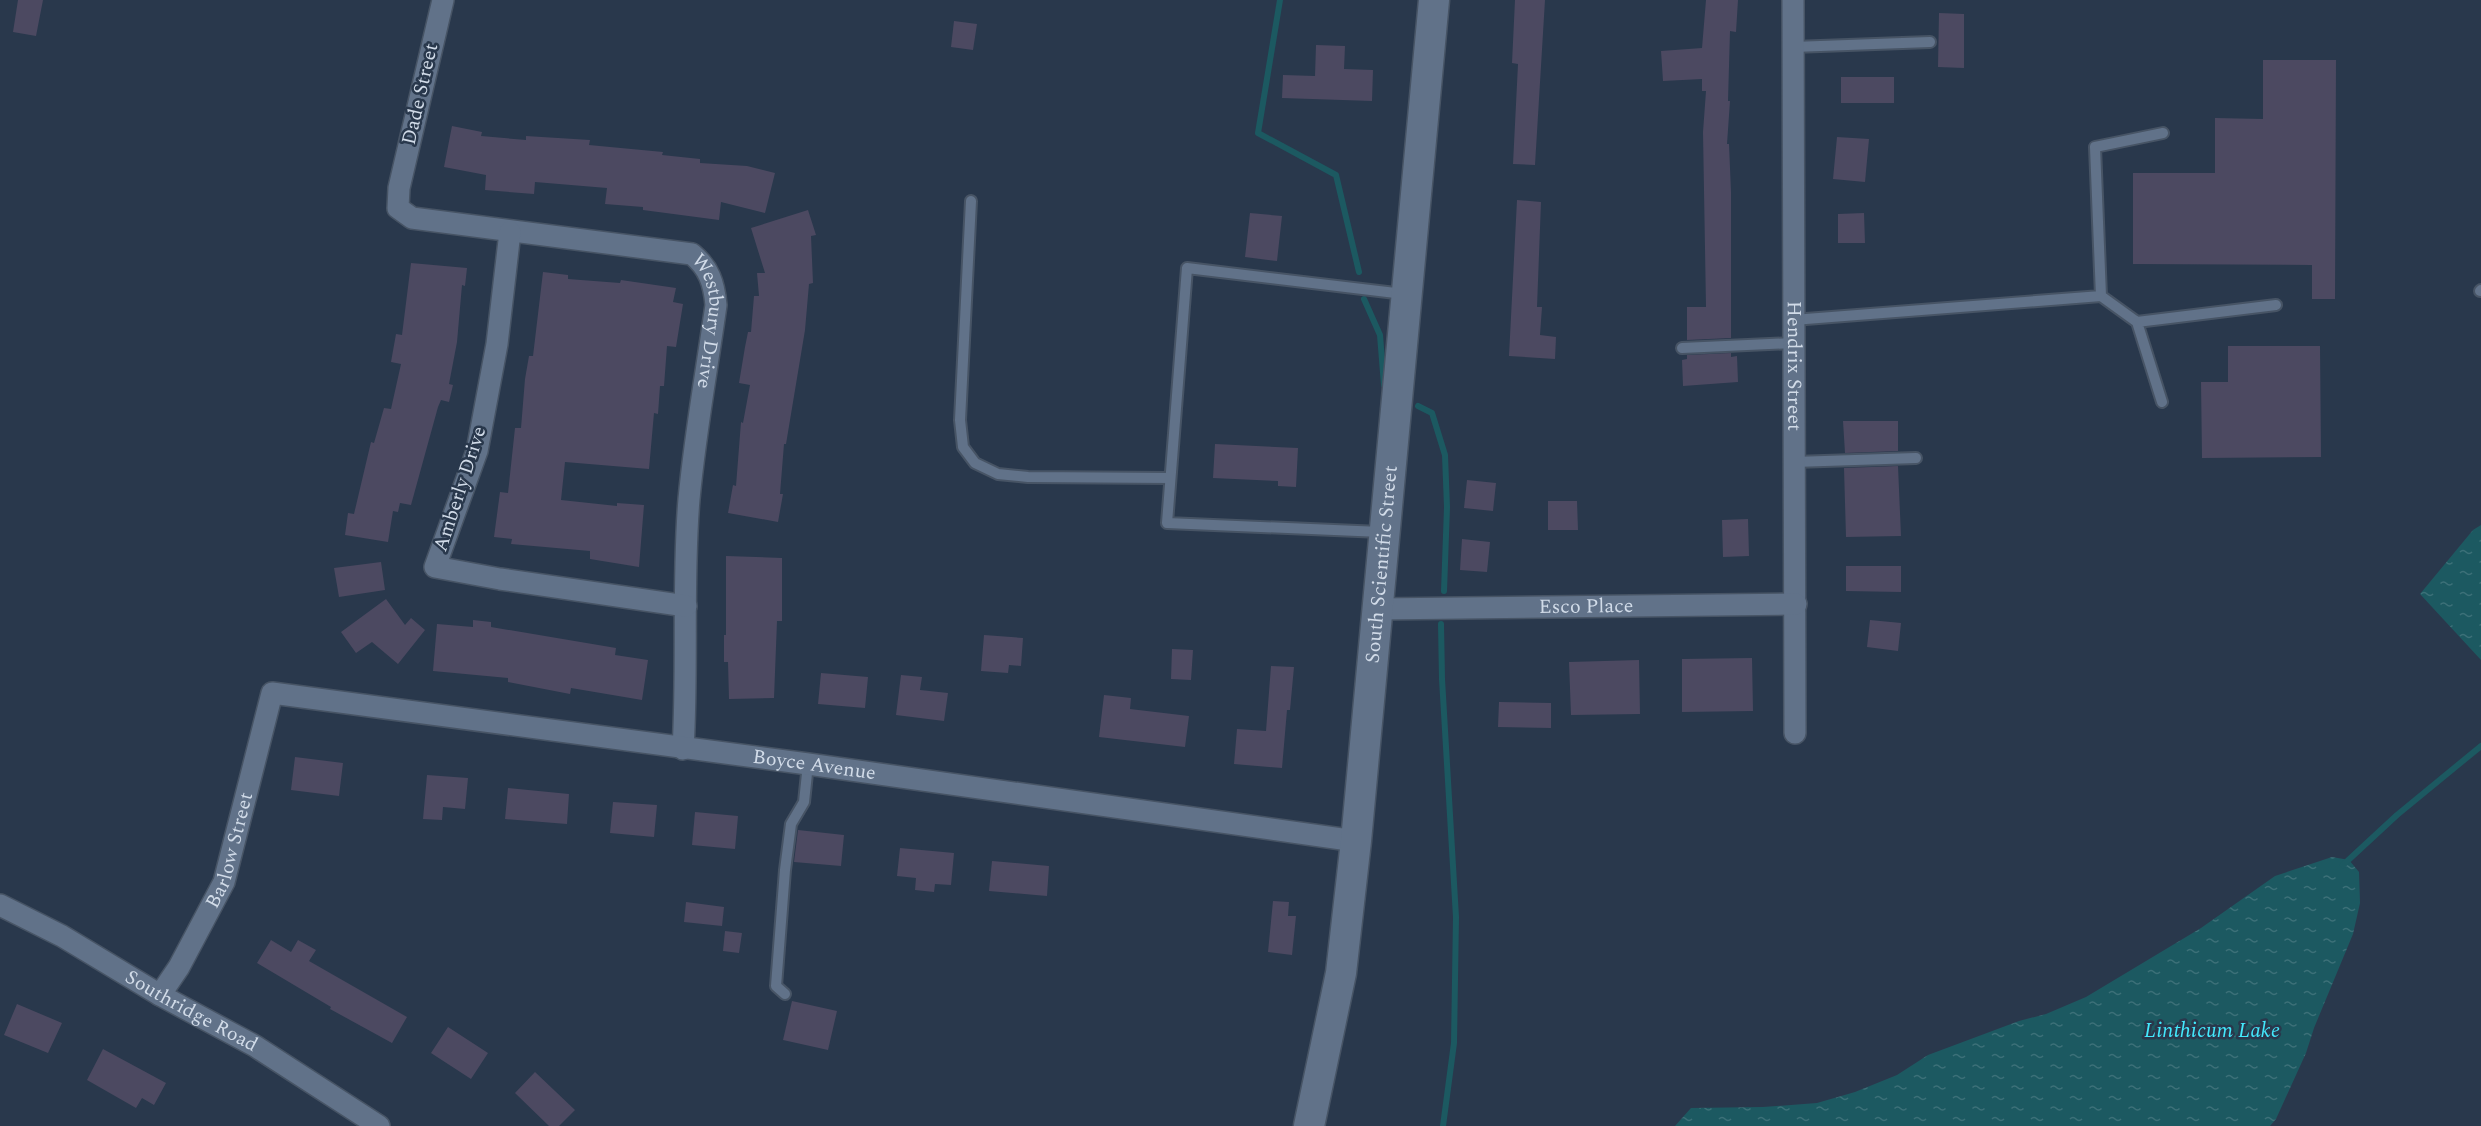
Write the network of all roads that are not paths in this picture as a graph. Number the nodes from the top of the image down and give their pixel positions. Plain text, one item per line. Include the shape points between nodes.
1 (444, 0) edge
2 (1434, 0) edge
3 (1793, 0) edge
4 (1930, 42) dead end
5 (1793, 47) junction
6 (2163, 133) dead end
7 (399, 188) joint
8 (971, 201) dead end
9 (510, 232) junction
10 (1407, 294) junction
11 (2101, 296) junction
12 (2276, 305) dead end
13 (1793, 320) junction
14 (2137, 322) junction
15 (1793, 344) junction
16 (1682, 348) dead end
17 (2162, 402) dead end
18 (1916, 458) dead end
19 (1794, 462) junction
20 (1170, 478) junction
21 (1385, 532) junction
22 (1796, 604) junction
23 (686, 606) junction
24 (1378, 609) junction
25 (272, 695) joint
26 (1795, 733) dead end
27 (683, 749) junction
28 (808, 764) junction
29 (1356, 842) junction
30 (0, 905) edge
31 (160, 994) junction
32 (785, 994) dead end
33 (379, 1126) edge
34 (1309, 1126) edge

1 - 7 street, Dade Street
2 - 10 street, South Scientific Street
3 - 5 street, Hendrix Street
4 - 5 lane
5 - 13 street, Hendrix Street
6 - 11 lane via 2095,147
7 - 9 street, Westbury Drive via 398,208 412,218
8 - 20 lane via 960,420 963,447 975,463 998,474
9 - 23 street, Westbury Drive via 692,254 711,276 716,305 689,498
9 - 23 street, Amberly Drive via 497,344 477,451 435,567
10 - 20 lane via 1187,268
10 - 21 street, South Scientific Street
11 - 13 lane
11 - 14 lane
12 - 14 lane
13 - 15 street, Hendrix Street
14 - 17 lane
15 - 16 lane
15 - 19 street, Hendrix Street
18 - 19 lane
19 - 22 street, Hendrix Street
20 - 21 lane via 1167,523
21 - 24 street, South Scientific Street
22 - 24 street, Esco Place
22 - 26 street, Hendrix Street
23 - 27 street, Westbury Drive
24 - 29 street, South Scientific Street
25 - 27 street, Boyce Avenue
25 - 31 street, Barlow Street via 224,882 179,967
27 - 28 street, Boyce Avenue
28 - 29 street, Boyce Avenue
28 - 32 lane via 804,802 791,824 785,870 776,986
29 - 34 street, South Scientific Street via 1341,973
30 - 31 street, Southridge Road via 62,936
31 - 33 street, Southridge Road via 255,1046

